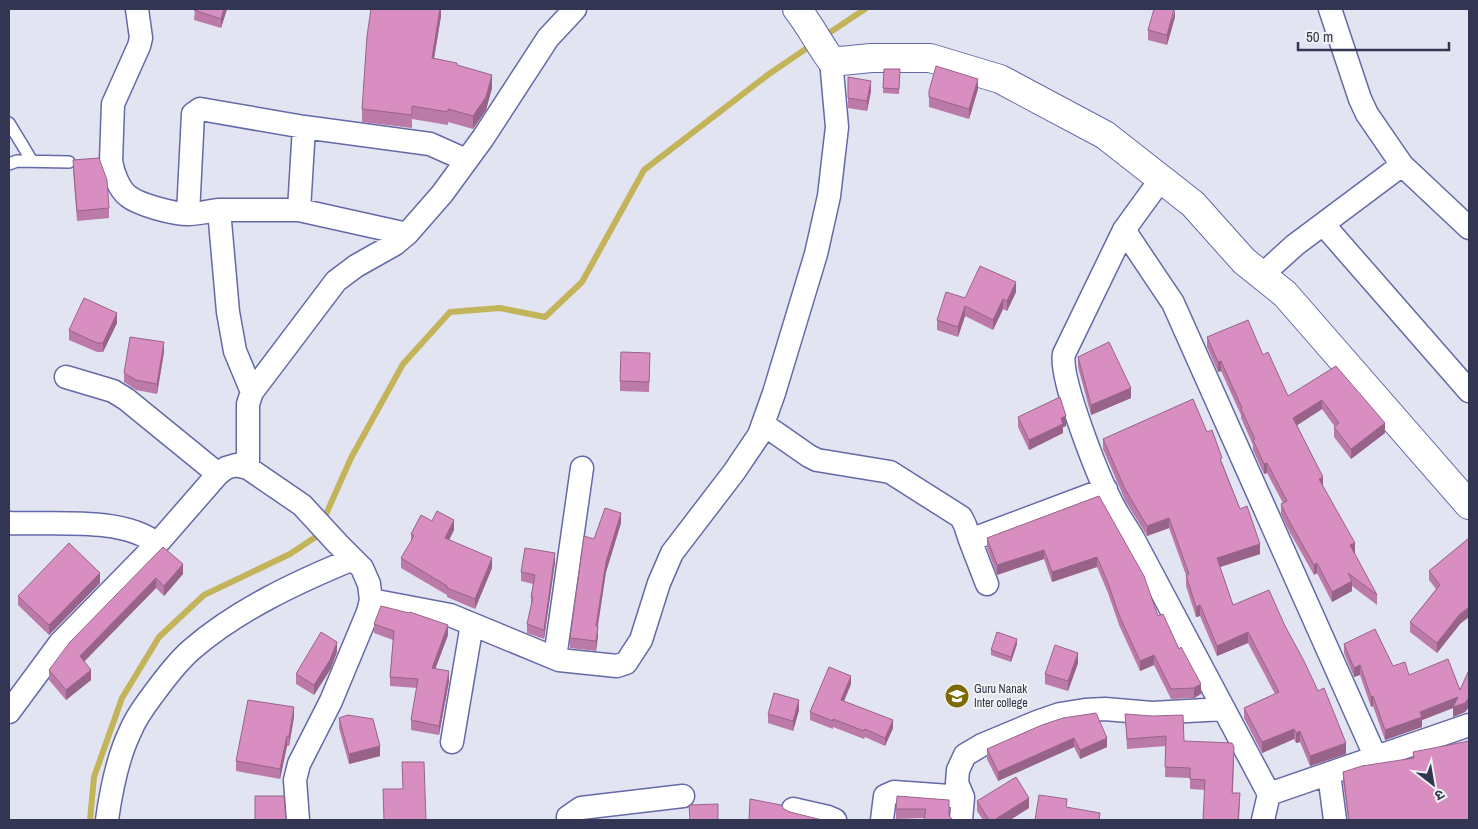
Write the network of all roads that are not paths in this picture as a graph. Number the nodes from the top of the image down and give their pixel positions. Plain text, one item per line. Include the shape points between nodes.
1 (136, 9) edge
2 (575, 9) edge
3 (1330, 9) edge
4 (802, 15) edge
5 (827, 55) junction
6 (9, 123) edge
7 (304, 127) junction
8 (466, 160) junction
9 (32, 161) junction
10 (68, 162) dead end
11 (9, 164) edge
12 (1402, 164) junction
13 (1161, 179) junction
14 (219, 210) junction
15 (299, 210) junction
16 (188, 214) junction
17 (1323, 224) junction
18 (1469, 228) edge
19 (1124, 230) junction
20 (407, 234) junction
21 (1262, 275) junction
22 (66, 377) dead end
23 (1469, 391) edge
24 (252, 392) junction
25 (763, 424) junction
26 (248, 468) junction
27 (582, 468) dead end
28 (218, 474) junction
29 (1106, 489) junction
30 (1469, 505) edge
31 (9, 524) edge
32 (970, 540) junction
33 (157, 544) junction
34 (345, 552) junction
35 (988, 584) dead end
36 (370, 600) junction
37 (472, 624) junction
38 (555, 658) junction
39 (1224, 709) junction
40 (9, 712) edge
41 (1469, 725) edge
42 (452, 742) dead end
43 (1376, 758) junction
44 (1329, 774) junction
45 (1269, 794) junction
46 (683, 796) dead end
47 (963, 797) junction
48 (793, 809) dead end
49 (107, 820) edge
50 (298, 820) edge
51 (568, 820) edge
52 (835, 820) edge
53 (882, 820) edge
54 (961, 820) edge
55 (1263, 820) edge
56 (1335, 820) edge

1 - 16 street via 141,38 113,104 113,170 131,198 170,213
2 - 8 street via 548,38
3 - 12 street via 1360,99
4 - 5 street
5 - 13 street via 841,61 930,58 1000,79 1105,135
5 - 25 street via 837,128 829,196 816,254
6 - 9 lane
7 - 8 street via 430,144
7 - 15 street
7 - 16 street via 200,109 196,111
8 - 20 street
9 - 10 lane
9 - 11 lane
12 - 17 street
12 - 18 street
13 - 19 street
13 - 21 street via 1193,204 1244,261
14 - 15 street
14 - 16 street
14 - 24 street via 228,312 235,351
15 - 20 street
17 - 21 street
17 - 23 street
19 - 29 street via 1062,360 1077,416
19 - 43 street via 1173,303
20 - 24 street via 336,281
21 - 30 street via 1285,294
22 - 28 street via 113,391
24 - 26 street via 248,404
25 - 32 street via 817,460 890,472 961,517
25 - 38 street via 734,472 672,553 641,640 626,663 617,666
26 - 28 street via 236,465
26 - 34 street via 302,506
27 - 38 street
28 - 33 street
29 - 32 street
29 - 39 street
31 - 33 street via 119,527 148,536
32 - 35 street
33 - 40 street via 60,643
34 - 36 street via 366,575
34 - 49 street via 312,576 252,608 190,650 140,712 129,733 112,789
36 - 37 street via 450,615
36 - 50 street via 331,701 298,764 295,780
37 - 38 street
37 - 42 street
39 - 45 street
39 - 47 street via 1152,712 1105,709 1053,717 965,755 958,770 957,783
41 - 43 street
43 - 44 street
44 - 45 street
44 - 56 street
45 - 55 street
46 - 51 street via 581,808
47 - 53 street via 894,792 885,796
47 - 54 street
48 - 52 street

